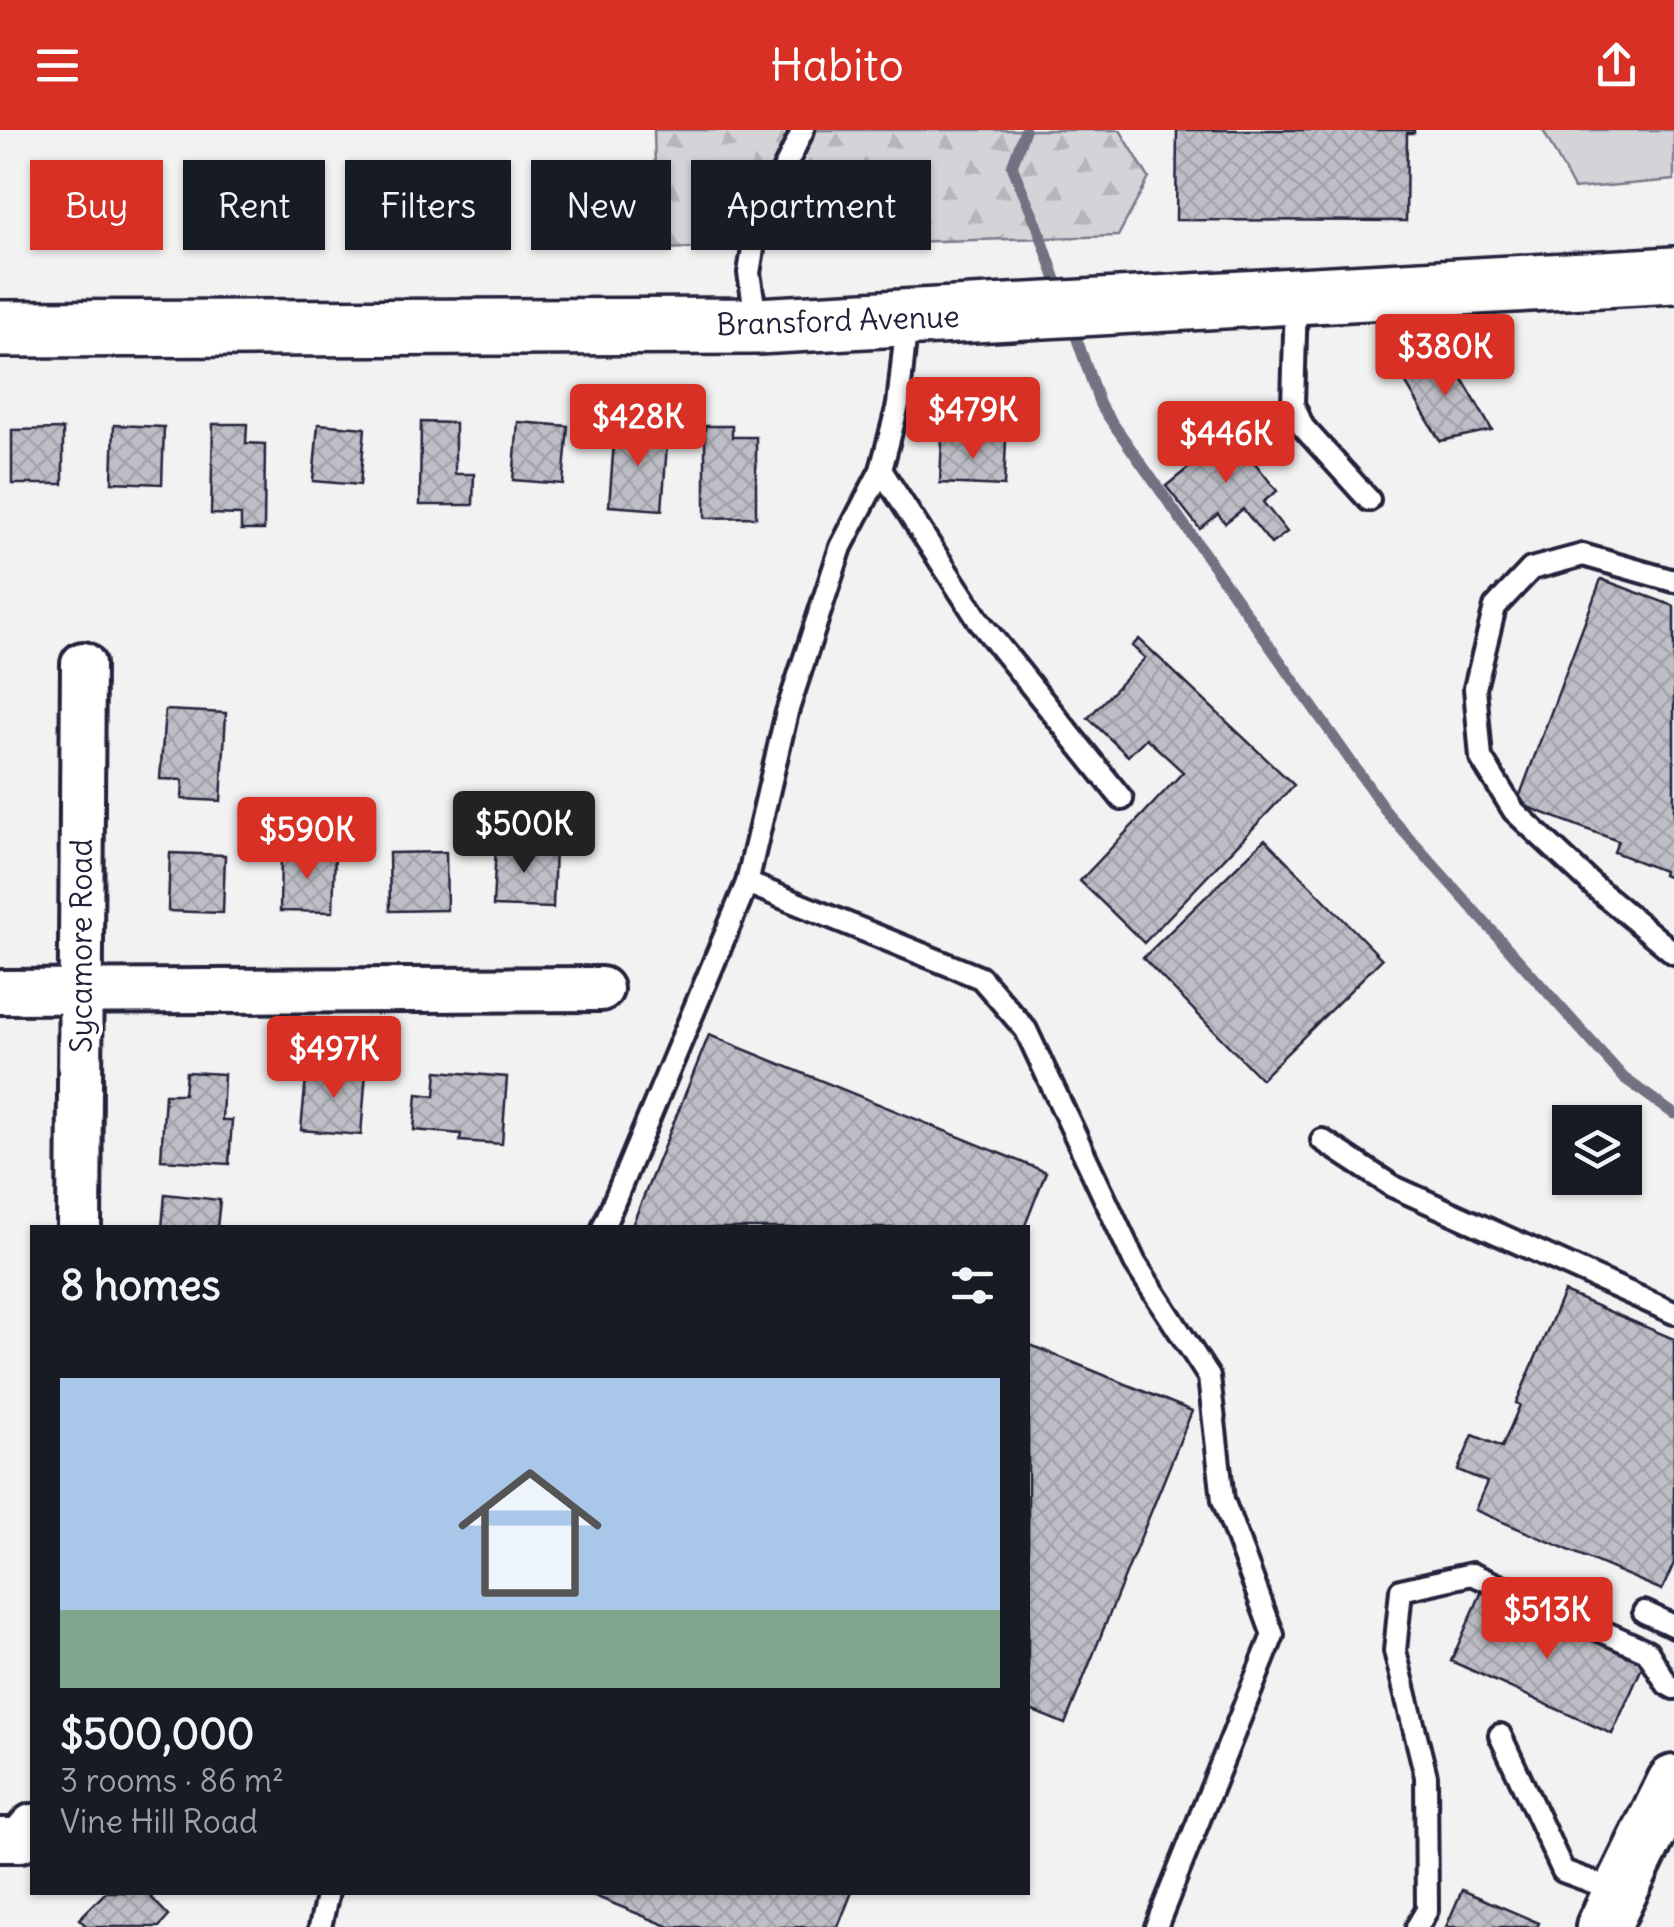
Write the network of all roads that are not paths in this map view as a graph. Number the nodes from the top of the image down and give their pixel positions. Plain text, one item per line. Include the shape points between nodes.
1 (803, 130) edge
2 (1674, 275) edge
3 (1296, 297) junction
4 (907, 318) junction
5 (757, 326) junction
6 (0, 329) edge
7 (881, 470) junction
8 (1369, 500) dead end
9 (1674, 581) edge
10 (83, 664) dead end
11 (1122, 799) dead end
12 (747, 883) junction
13 (1674, 954) edge
14 (601, 989) dead end
15 (81, 991) junction
16 (0, 992) edge
17 (1322, 1140) dead end
18 (79, 1225) edge
19 (604, 1225) edge
20 (1674, 1313) edge
21 (1644, 1612) dead end
22 (1674, 1626) edge
23 (1674, 1688) edge
24 (1500, 1735) dead end
25 (1674, 1782) edge
26 (327, 1895) edge
27 (1611, 1909) edge
28 (320, 1927) edge
29 (1156, 1927) edge
30 (1417, 1927) edge

1 - 5 lane via 757,225 750,273
2 - 3 main road, Bransford Avenue
3 - 4 main road, Bransford Avenue
3 - 8 lane via 1293,404 1303,427
4 - 5 main road, Bransford Avenue
4 - 7 lane via 898,405
5 - 6 main road, Bransford Avenue
7 - 11 lane via 979,621
7 - 12 lane via 840,547 787,712
9 - 13 lane via 1583,555 1532,570 1494,607 1475,688 1481,758 1514,811
10 - 15 street, Sycamore Road
12 - 19 lane
12 - 29 lane via 980,978 1026,1030 1135,1264 1209,1378 1223,1500 1273,1635
14 - 15 street
15 - 16 street
15 - 18 street, Sycamore Road
17 - 20 lane via 1392,1186
21 - 22 lane
23 - 30 lane via 1648,1651 1472,1574 1401,1590 1395,1651 1426,1776 1427,1910
24 - 27 lane via 1563,1871
25 - 27 street
26 - 28 lane

